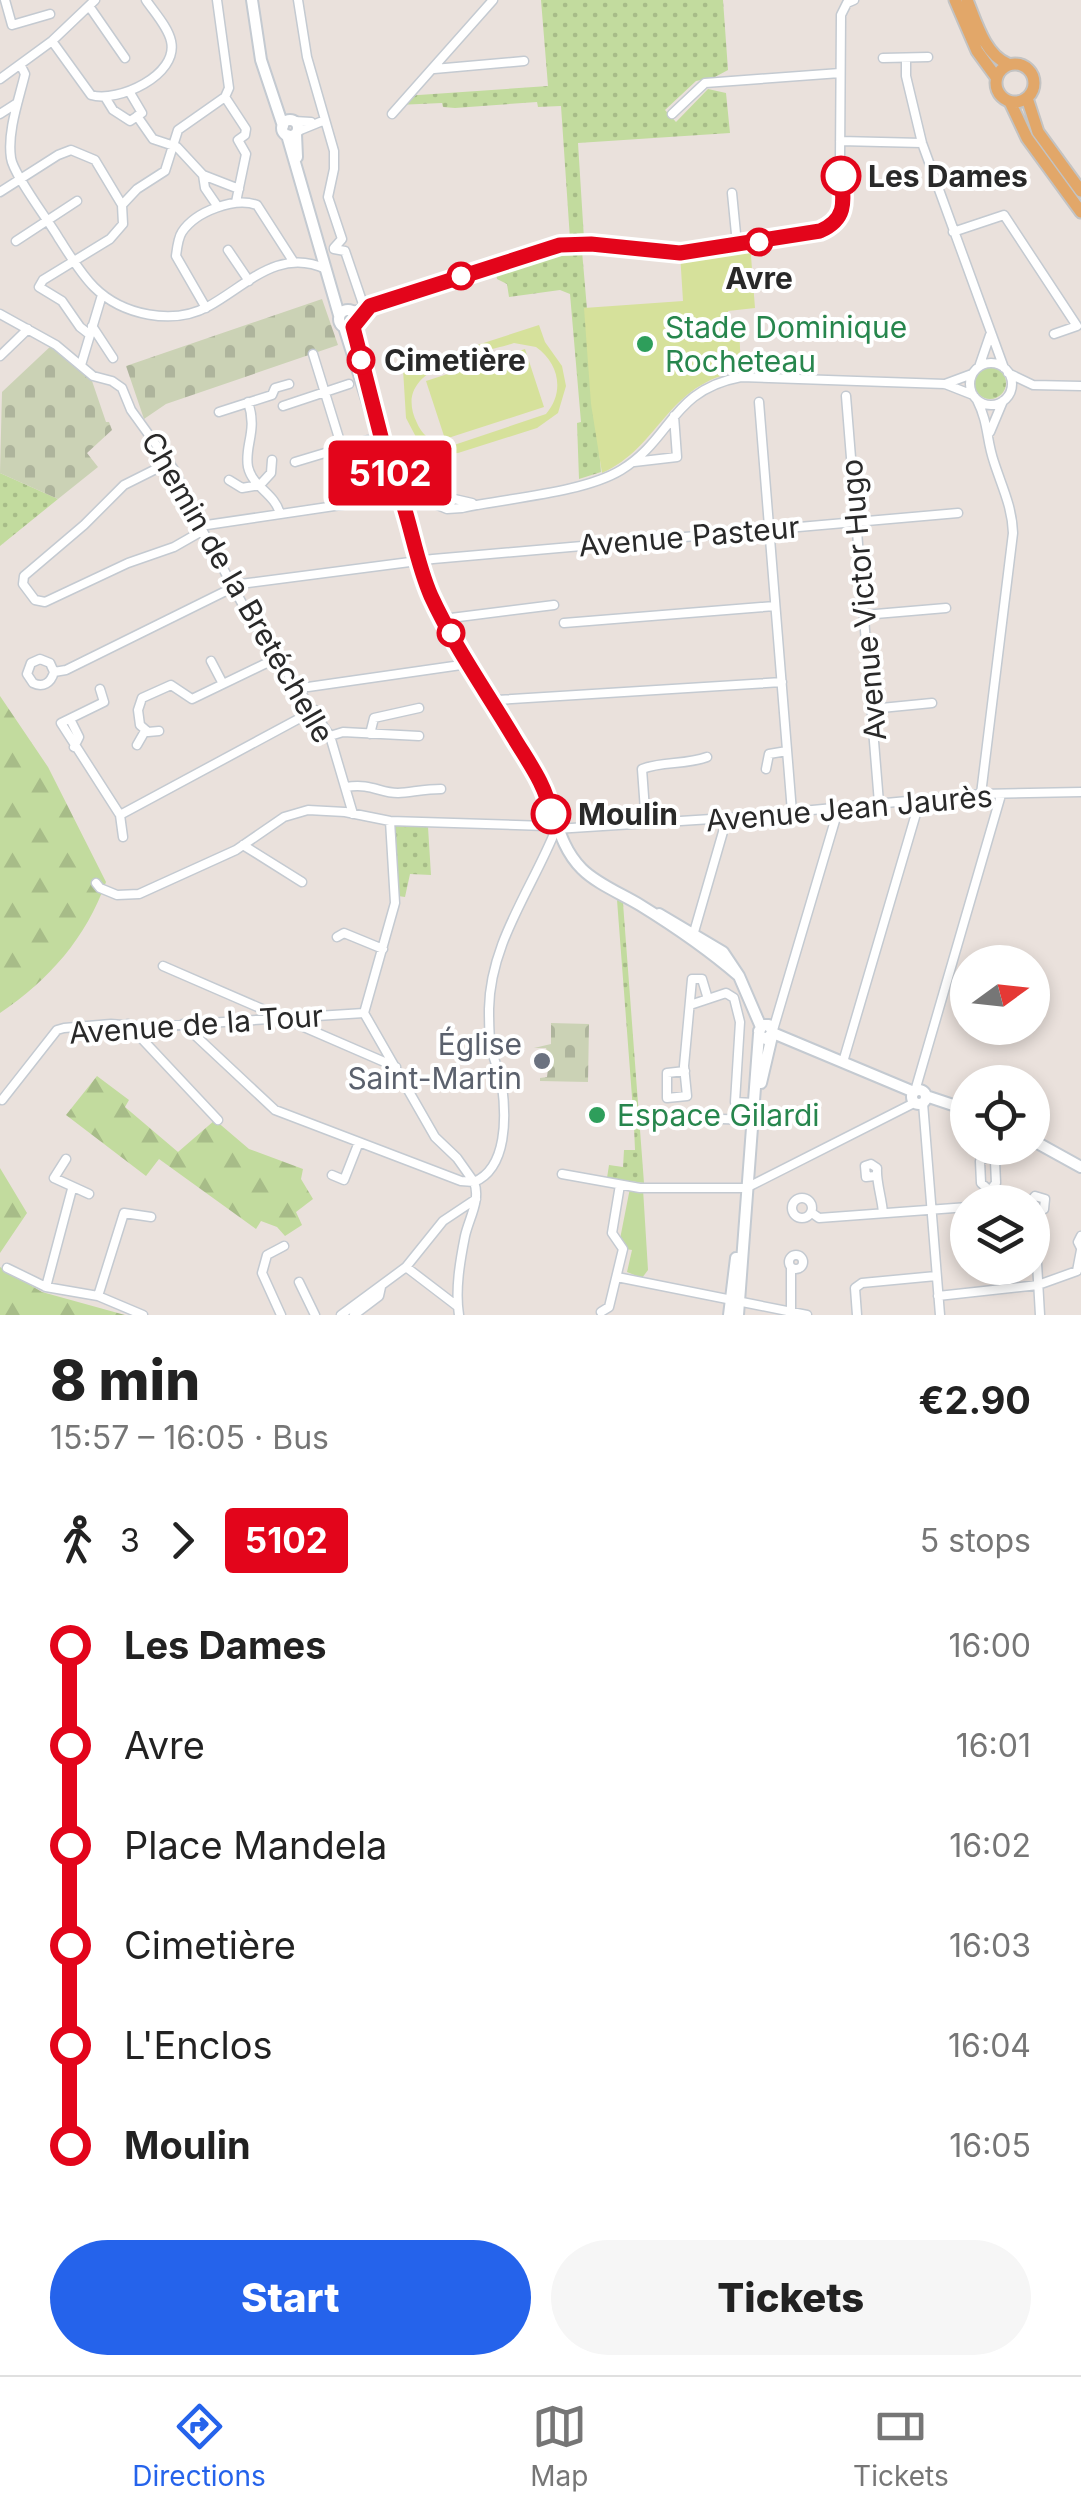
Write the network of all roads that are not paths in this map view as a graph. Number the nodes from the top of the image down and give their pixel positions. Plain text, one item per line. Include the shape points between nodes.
1 (5, 0) edge
2 (146, 0) edge
3 (217, 0) edge
4 (252, 0) edge
5 (298, 0) edge
6 (492, 0) edge
7 (854, 0) edge
8 (954, 0) edge
9 (967, 0) edge
10 (92, 3) edge
11 (50, 14) dead end
12 (52, 42) junction
13 (928, 57) dead end
14 (125, 58) dead end
15 (883, 58) dead end
16 (906, 58) junction
17 (524, 61) dead end
18 (1008, 64) junction
19 (22, 66) junction
20 (432, 69) junction
21 (840, 73) junction
22 (996, 77) junction
23 (0, 79) edge
24 (129, 91) junction
25 (225, 97) junction
26 (105, 98) junction
27 (1027, 98) junction
28 (18, 102) junction
29 (1010, 102) junction
30 (0, 114) edge
31 (392, 114) dead end
32 (672, 114) dead end
33 (137, 116) junction
34 (320, 121) junction
35 (292, 128) junction
36 (840, 142) junction
37 (922, 142) junction
38 (0, 144) edge
39 (173, 145) junction
40 (10, 152) junction
41 (203, 175) junction
42 (22, 179) junction
43 (239, 189) junction
44 (1081, 191) edge
45 (0, 192) edge
46 (732, 194) dead end
47 (77, 201) dead end
48 (236, 202) junction
49 (122, 205) junction
50 (218, 207) junction
51 (1081, 212) edge
52 (48, 220) junction
53 (953, 232) junction
54 (16, 241) dead end
55 (737, 244) junction
56 (228, 250) dead end
57 (327, 250) junction
58 (74, 260) junction
59 (293, 261) junction
60 (308, 262) junction
61 (326, 269) junction
62 (249, 281) junction
63 (102, 295) junction
64 (206, 308) junction
65 (0, 314) edge
66 (354, 315) junction
67 (28, 329) junction
68 (91, 330) junction
69 (990, 334) junction
70 (1054, 334) dead end
71 (313, 354) dead end
72 (0, 356) edge
73 (113, 358) dead end
74 (81, 366) junction
75 (975, 370) junction
76 (1006, 371) junction
77 (289, 384) dead end
78 (349, 384) dead end
79 (945, 384) junction
80 (1033, 384) junction
81 (1081, 386) edge
82 (325, 392) junction
83 (846, 396) dead end
84 (975, 397) junction
85 (1006, 398) junction
86 (248, 402) junction
87 (759, 402) dead end
88 (283, 406) dead end
89 (219, 412) dead end
90 (674, 416) junction
91 (990, 432) junction
92 (368, 440) dead end
93 (342, 448) junction
94 (272, 460) dead end
95 (170, 462) junction
96 (294, 462) dead end
97 (634, 462) junction
98 (229, 480) dead end
99 (260, 486) junction
100 (425, 487) junction
101 (409, 495) junction
102 (353, 503) junction
103 (485, 503) junction
104 (958, 513) dead end
105 (280, 514) junction
106 (856, 521) junction
107 (201, 529) junction
108 (769, 529) junction
109 (420, 562) junction
110 (232, 587) junction
111 (554, 605) dead end
112 (776, 606) junction
113 (946, 608) dead end
114 (864, 615) junction
115 (443, 619) junction
116 (564, 623) dead end
117 (277, 658) junction
118 (212, 660) dead end
119 (468, 664) junction
120 (54, 672) dead end
121 (782, 682) junction
122 (223, 684) junction
123 (308, 687) dead end
124 (100, 689) dead end
125 (492, 703) junction
126 (932, 703) dead end
127 (419, 708) dead end
128 (872, 709) junction
129 (315, 710) junction
130 (386, 713) junction
131 (144, 730) junction
132 (159, 731) dead end
133 (370, 734) junction
134 (389, 735) junction
135 (330, 736) junction
136 (419, 736) dead end
137 (137, 744) dead end
138 (787, 751) junction
139 (707, 757) dead end
140 (766, 769) dead end
141 (346, 787) junction
142 (441, 789) dead end
143 (1081, 792) edge
144 (981, 794) junction
145 (1001, 795) junction
146 (920, 800) junction
147 (879, 803) junction
148 (839, 807) junction
149 (792, 812) junction
150 (353, 814) junction
151 (120, 815) junction
152 (727, 818) junction
153 (390, 821) junction
154 (646, 824) junction
155 (556, 830) junction
156 (123, 837) dead end
157 (243, 845) junction
158 (302, 882) dead end
159 (96, 883) dead end
160 (345, 922) dead end
161 (692, 936) junction
162 (384, 948) junction
163 (163, 966) dead end
164 (708, 999) junction
165 (690, 1005) junction
166 (364, 1013) junction
167 (283, 1018) junction
168 (128, 1024) junction
169 (183, 1024) junction
170 (768, 1032) junction
171 (842, 1062) junction
172 (396, 1067) junction
173 (685, 1071) dead end
174 (918, 1097) junction
175 (2, 1100) edge
176 (754, 1103) junction
177 (950, 1105) edge
178 (658, 1116) dead end
179 (218, 1120) dead end
180 (753, 1120) junction
181 (359, 1142) junction
182 (1050, 1150) edge
183 (66, 1159) dead end
184 (1081, 1167) edge
185 (562, 1174) dead end
186 (332, 1176) dead end
187 (875, 1176) dead end
188 (474, 1182) junction
189 (620, 1185) junction
190 (746, 1188) junction
191 (72, 1189) junction
192 (88, 1194) dead end
193 (476, 1199) junction
194 (950, 1208) edge
195 (931, 1210) junction
196 (812, 1213) dead end
197 (883, 1214) junction
198 (151, 1217) dead end
199 (1081, 1236) edge
200 (284, 1246) dead end
201 (1081, 1249) edge
202 (406, 1266) junction
203 (7, 1268) dead end
204 (792, 1268) dead end
205 (936, 1276) junction
206 (616, 1277) junction
207 (1050, 1281) edge
208 (299, 1282) dead end
209 (1038, 1285) joint
210 (382, 1286) junction
211 (46, 1287) junction
212 (98, 1296) junction
213 (938, 1296) junction
214 (734, 1300) junction
215 (458, 1310) edge
216 (761, 1311) edge
217 (791, 1311) junction
218 (601, 1312) dead end
219 (143, 1315) edge
220 (281, 1315) edge
221 (315, 1315) edge
222 (341, 1315) edge
223 (354, 1315) edge
224 (729, 1315) edge
225 (738, 1315) edge
226 (807, 1315) edge
227 (857, 1315) edge
228 (940, 1315) edge
229 (1040, 1315) edge

1 - 11 street via 12,25
2 - 24 street via 171,49 160,72
3 - 25 street
4 - 35 street via 273,99
5 - 34 street
6 - 20 street
7 - 21 street via 841,15
8 - 22 main road
9 - 18 main road via 997,60
10 - 12 street
10 - 14 street
12 - 19 street
12 - 26 street via 86,91
13 - 16 street
15 - 16 street
16 - 37 street
17 - 20 street
18 - 22 main road
18 - 27 main road via 1030,71 1034,86
19 - 23 street
19 - 28 street
20 - 31 street
21 - 32 street via 705,83
21 - 36 street
22 - 29 main road via 998,94
24 - 26 street
24 - 33 street via 142,113
25 - 39 street via 178,130
25 - 43 street via 246,129 238,140 246,154
26 - 33 street via 130,120
27 - 29 main road
27 - 44 main road via 1038,132
28 - 30 street
28 - 40 street
29 - 51 main road
33 - 39 street via 154,139
34 - 35 street
34 - 57 street via 334,151 328,197 342,238
35 - 57 street
36 - 37 street
36 - 55 street via 844,203 833,226
37 - 53 street
38 - 40 street
39 - 41 street
39 - 49 street via 165,171
40 - 42 street
41 - 43 street
41 - 50 street
42 - 45 street
42 - 49 street via 58,155 78,151 94,160
42 - 52 street
43 - 48 street
46 - 55 street
47 - 52 street
48 - 50 street
48 - 59 street via 257,206
49 - 58 street via 118,232
50 - 64 street via 184,228 176,250
52 - 54 street
52 - 58 street
53 - 69 street
53 - 70 street via 1004,216 1078,326
55 - 66 street via 680,253 560,245
56 - 62 street
57 - 60 street
57 - 61 street
57 - 66 street
57 - 66 street via 345,251
58 - 63 street
58 - 68 street via 39,288
59 - 60 street
59 - 62 street
60 - 61 street
61 - 66 street
62 - 64 street
63 - 64 street via 151,315
63 - 68 street
65 - 67 street, Chemin de la Bretéchelle
66 - 101 street via 376,423 388,462
67 - 72 street
67 - 74 street, Chemin de la Bretéchelle
68 - 73 street
68 - 74 street
69 - 75 street
69 - 76 street
71 - 82 street
74 - 95 street, Chemin de la Bretéchelle via 120,385
75 - 76 street via 992,363
75 - 79 street
75 - 84 street
76 - 80 street
76 - 85 street
77 - 86 street
78 - 82 street
79 - 84 street
79 - 90 street via 741,377 710,385
80 - 81 street
80 - 85 street
82 - 88 street
82 - 93 street
83 - 106 street, Avenue Victor Hugo
84 - 85 street via 987,405
84 - 91 street
85 - 91 street
86 - 89 street
86 - 99 street via 248,466
87 - 108 street
90 - 97 street
90 - 97 street via 676,457
91 - 144 street via 1014,533
92 - 93 street
93 - 96 street
93 - 102 street
94 - 99 street
95 - 107 street, Chemin de la Bretéchelle
95 - 107 street via 124,485 24,576 23,584 45,602 174,548
97 - 103 street via 594,482
98 - 99 street via 242,488
99 - 105 street
100 - 101 street
100 - 101 street via 420,480
100 - 103 street via 458,501
101 - 102 street
101 - 103 street via 452,509
101 - 109 street via 406,519
102 - 105 street
104 - 106 street, Avenue Pasteur
105 - 107 street
106 - 108 street, Avenue Pasteur
106 - 114 street, Avenue Victor Hugo
107 - 110 street, Chemin de la Bretéchelle
108 - 109 street, Avenue Pasteur
108 - 112 street
109 - 110 street, Avenue Pasteur
109 - 115 street
110 - 117 street, Chemin de la Bretéchelle
110 - 120 street, Avenue Pasteur
111 - 115 street
112 - 116 street
112 - 121 street
113 - 114 street
114 - 128 street, Avenue Victor Hugo
115 - 119 street
117 - 122 street
117 - 129 street, Chemin de la Bretéchelle
118 - 122 street
119 - 123 street
119 - 125 street
121 - 125 street
121 - 138 street
122 - 131 street via 192,699 171,685 142,698 138,717
124 - 151 street via 104,702 61,723
125 - 155 street via 542,782
126 - 128 street
127 - 130 street
128 - 147 street, Avenue Victor Hugo
129 - 135 street, Chemin de la Bretéchelle
129 - 151 street
130 - 133 street via 374,718
130 - 134 street
131 - 132 street
131 - 137 street
133 - 134 street
133 - 135 street
134 - 136 street
135 - 141 street, Chemin de la Bretéchelle
138 - 140 street via 769,754
138 - 149 street
139 - 154 street via 642,769
141 - 142 street
141 - 150 street, Chemin de la Bretéchelle
143 - 145 street, Avenue Jean Jaurès
144 - 145 street, Avenue Jean Jaurès
144 - 146 street, Avenue Jean Jaurès
145 - 174 street
146 - 147 street, Avenue Jean Jaurès
146 - 171 street
147 - 148 street, Avenue Jean Jaurès
148 - 149 street, Avenue Jean Jaurès
148 - 170 street
149 - 152 street, Avenue Jean Jaurès
150 - 153 street, Avenue Jean Jaurès
150 - 157 street, Avenue Jean Jaurès via 314,810 284,817
151 - 156 street
152 - 154 street, Avenue Jean Jaurès
152 - 161 street
153 - 155 street, Avenue Jean Jaurès
153 - 162 street via 395,903
154 - 155 street, Avenue Jean Jaurès
155 - 161 street via 582,869
155 - 188 street via 495,969 491,1049 504,1132 490,1171
157 - 158 street
157 - 159 street, Avenue Jean Jaurès via 140,894 116,895
160 - 162 street via 341,935
161 - 170 street via 724,952
162 - 166 street
163 - 167 street
164 - 165 street
164 - 165 street via 702,979 692,979
164 - 176 street via 726,993 734,998 740,1022 735,1102
165 - 173 street
166 - 167 street, Avenue de la Tour
166 - 172 street
167 - 169 street, Avenue de la Tour
167 - 172 street
168 - 169 street, Avenue de la Tour
168 - 175 street, Avenue de la Tour via 57,1030
168 - 179 street
169 - 181 street via 275,1110
170 - 171 street
170 - 176 street
171 - 174 street
172 - 188 street via 435,1137
174 - 177 street
174 - 190 street
174 - 195 street
176 - 180 street
178 - 180 street
180 - 190 street
181 - 186 street via 344,1180
181 - 188 street
182 - 184 street
183 - 191 street via 54,1178
185 - 189 street
187 - 197 street
188 - 193 street
189 - 190 street
189 - 206 street via 612,1233 623,1249
190 - 214 street
191 - 192 street
191 - 211 street
193 - 202 street via 443,1221
193 - 215 street
194 - 195 street
195 - 197 street
195 - 205 street
196 - 197 street
198 - 212 street via 124,1213
199 - 201 street
200 - 220 street via 268,1255 262,1272
201 - 207 street via 1077,1271
202 - 210 street
202 - 215 street
203 - 211 street
204 - 217 street
205 - 213 street
205 - 227 street via 862,1282 855,1288
206 - 214 street
206 - 218 street via 609,1307
208 - 221 street
209 - 213 street
209 - 229 street
210 - 222 street
210 - 223 street
211 - 212 street
212 - 219 street
213 - 228 street
214 - 216 street
214 - 224 street
214 - 225 street
216 - 217 street
217 - 226 street

